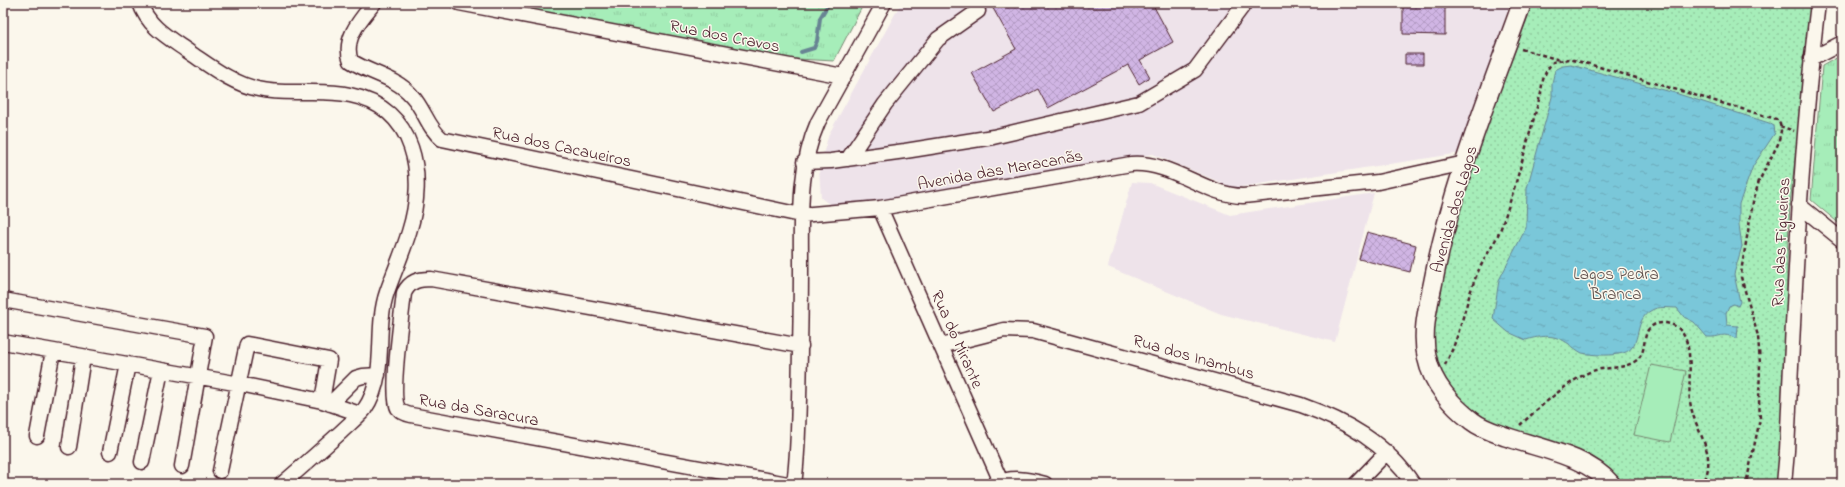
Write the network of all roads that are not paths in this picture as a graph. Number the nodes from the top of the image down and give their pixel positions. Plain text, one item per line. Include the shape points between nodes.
1 (140, 3) edge
2 (374, 3) edge
3 (459, 3) edge
4 (884, 3) edge
5 (1245, 3) edge
6 (1522, 3) edge
7 (1818, 3) edge
8 (978, 11) dead end
9 (1842, 43) edge
10 (1812, 59) junction
11 (843, 76) junction
12 (848, 159) junction
13 (804, 162) junction
14 (1465, 163) junction
15 (1799, 205) junction
16 (880, 208) junction
17 (801, 215) junction
18 (1842, 240) edge
19 (3, 300) edge
20 (3, 342) edge
21 (801, 346) junction
22 (941, 346) junction
23 (53, 351) junction
24 (83, 356) junction
25 (128, 364) junction
26 (161, 370) junction
27 (378, 375) junction
28 (198, 376) junction
29 (240, 384) junction
30 (326, 403) junction
31 (360, 414) junction
32 (37, 436) dead end
33 (69, 447) dead end
34 (110, 452) dead end
35 (1387, 452) junction
36 (142, 462) dead end
37 (182, 466) dead end
38 (220, 471) dead end
39 (999, 483) edge
40 (282, 484) edge
41 (788, 484) edge
42 (794, 484) edge
43 (1045, 484) edge
44 (1356, 484) edge
45 (1413, 484) edge
46 (1611, 484) edge
47 (1784, 484) edge

1 - 27 street via 144,14 158,30 240,83 258,90 348,94 368,99 397,119 408,137 418,184 410,231 386,294
2 - 17 street, Rua dos Cacaueiros via 350,39 351,61 381,74 404,88 436,134 446,140
3 - 11 street, Rua dos Cravos
4 - 11 street
5 - 12 street via 1195,70 1139,104 993,137
6 - 14 main road, Avenida dos Lagos
7 - 10 street, Rua das Figueiras
8 - 12 street via 938,39 885,104
9 - 10 street
10 - 15 street, Rua das Figueiras
11 - 13 street via 818,122
12 - 13 street
13 - 17 street
14 - 16 street, Avenida das Maracanãs via 1378,182 1243,196 1224,194 1157,166 1136,163
14 - 46 main road, Avenida dos Lagos via 1444,231 1427,311 1427,358 1436,380 1457,409 1473,422 1495,433 1580,462 1595,470
15 - 18 street
15 - 47 street, Rua das Figueiras
16 - 17 street, Avenida das Maracanãs
16 - 22 street, Rua do Mirante
17 - 21 street
19 - 28 street via 206,336
20 - 23 street
21 - 41 street, Rua da Saracura via 422,279 408,286 404,293 394,391 398,408 411,415
21 - 42 street
22 - 35 street, Rua dos Inambus via 1004,330 1033,330 1301,405 1359,431
22 - 39 street, Rua do Mirante
23 - 24 street
23 - 32 street
24 - 25 street
24 - 33 street
25 - 26 street
25 - 34 street
26 - 28 street
26 - 36 street
27 - 30 street via 356,378
27 - 31 street via 371,396
28 - 29 street
28 - 37 street
29 - 30 street
29 - 30 street via 247,344 330,360
29 - 38 street
30 - 31 street
31 - 40 street
35 - 44 street
35 - 45 street, Rua dos Inambus
39 - 43 street via 1022,479

